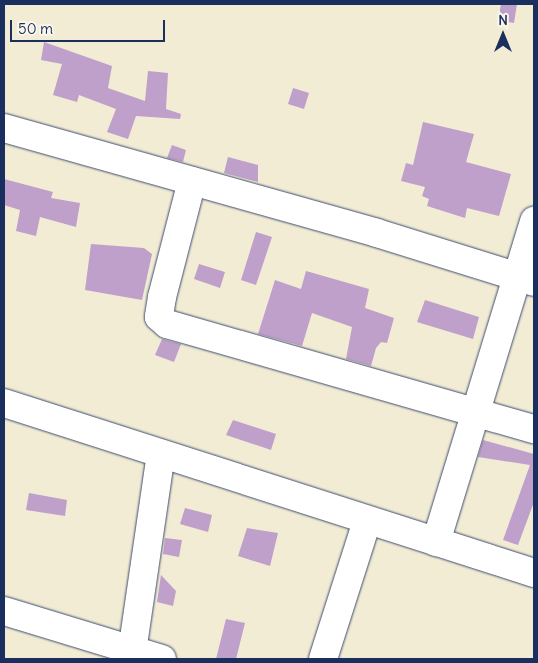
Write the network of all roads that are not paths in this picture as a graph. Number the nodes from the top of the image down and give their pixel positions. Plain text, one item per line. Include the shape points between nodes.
1 (4, 128) edge
2 (192, 181) junction
3 (534, 221) edge
4 (526, 280) edge
5 (4, 403) edge
6 (477, 413) junction
7 (534, 429) edge
8 (161, 454) junction
9 (367, 521) junction
10 (436, 542) junction
11 (534, 573) edge
12 (4, 611) edge
13 (132, 655) edge
14 (162, 659) edge
15 (323, 659) edge

1 - 2 street
2 - 4 street
2 - 6 street via 162,297 159,317 167,324
3 - 4 street
4 - 6 street
5 - 8 street
6 - 7 street
6 - 10 street
8 - 9 street
8 - 13 street
9 - 10 street
9 - 15 street
10 - 11 street
12 - 13 street
13 - 14 street

